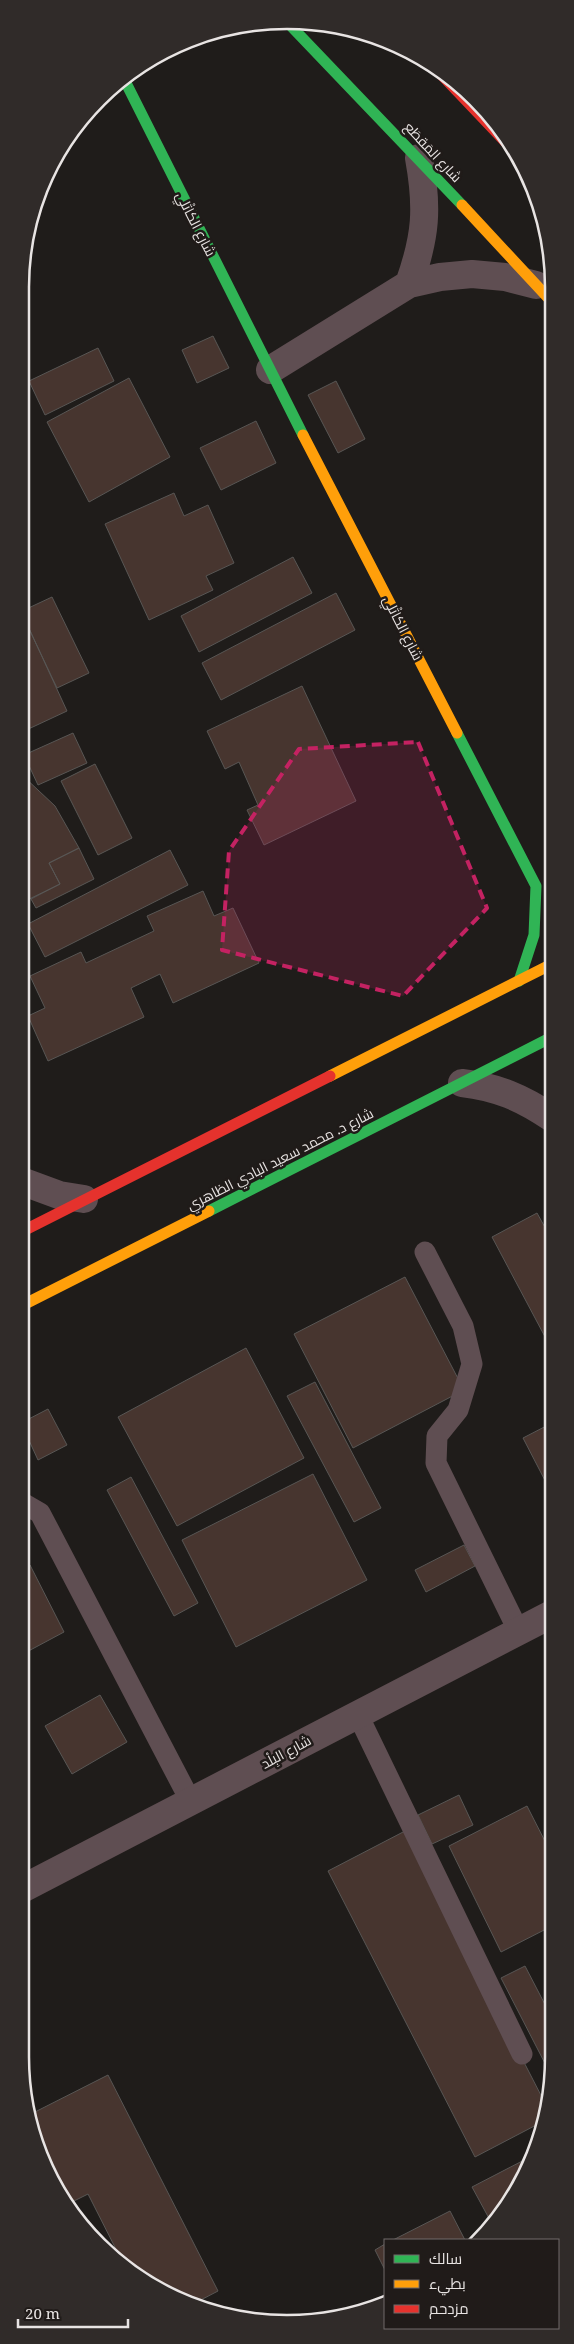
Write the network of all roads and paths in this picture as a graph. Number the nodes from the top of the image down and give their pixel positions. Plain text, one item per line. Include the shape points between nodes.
1 (293, 29) edge
2 (127, 85) edge
3 (466, 101) edge
4 (476, 111) edge
5 (419, 158) junction
6 (408, 284) junction
7 (544, 294) edge
8 (270, 370) junction
9 (544, 891) edge
10 (545, 968) edge
11 (519, 981) junction
12 (545, 1041) edge
13 (462, 1083) junction
14 (545, 1113) edge
15 (29, 1184) edge
16 (84, 1199) junction
17 (29, 1228) edge
18 (425, 1252) dead end
19 (29, 1302) edge
20 (29, 1507) edge
21 (545, 1618) edge
22 (519, 1632) junction
23 (358, 1715) junction
24 (191, 1802) junction
25 (29, 1885) edge
26 (522, 2054) dead end

1 - 5 main road, شارع المَقطَع
2 - 8 main road, شارع الكاتْلي
3 - 4 main road
5 - 6 street via 425,190 425,222 420,254
5 - 7 main road, شارع المَقطَع
6 - 7 street via 472,274 505,277
6 - 8 street
8 - 9 main road, شارع الكاتْلي
9 - 11 main road, شارع الكاتْلي via 529,959
10 - 11 main road
11 - 16 main road
12 - 13 main road, شارع د. محمد سعيد البادي الظاهري
13 - 14 street via 510,1093
13 - 19 main road, شارع د. محمد سعيد البادي الظاهري
15 - 16 street via 59,1195
16 - 17 main road
18 - 22 lane via 463,1326 472,1364 458,1410 437,1436 436,1463
20 - 24 lane via 40,1513
21 - 22 street, شارع البِلْد
22 - 23 street, شارع البِلْد
23 - 24 street, شارع البِلْد
23 - 26 lane
24 - 25 street, شارع البِلْد

